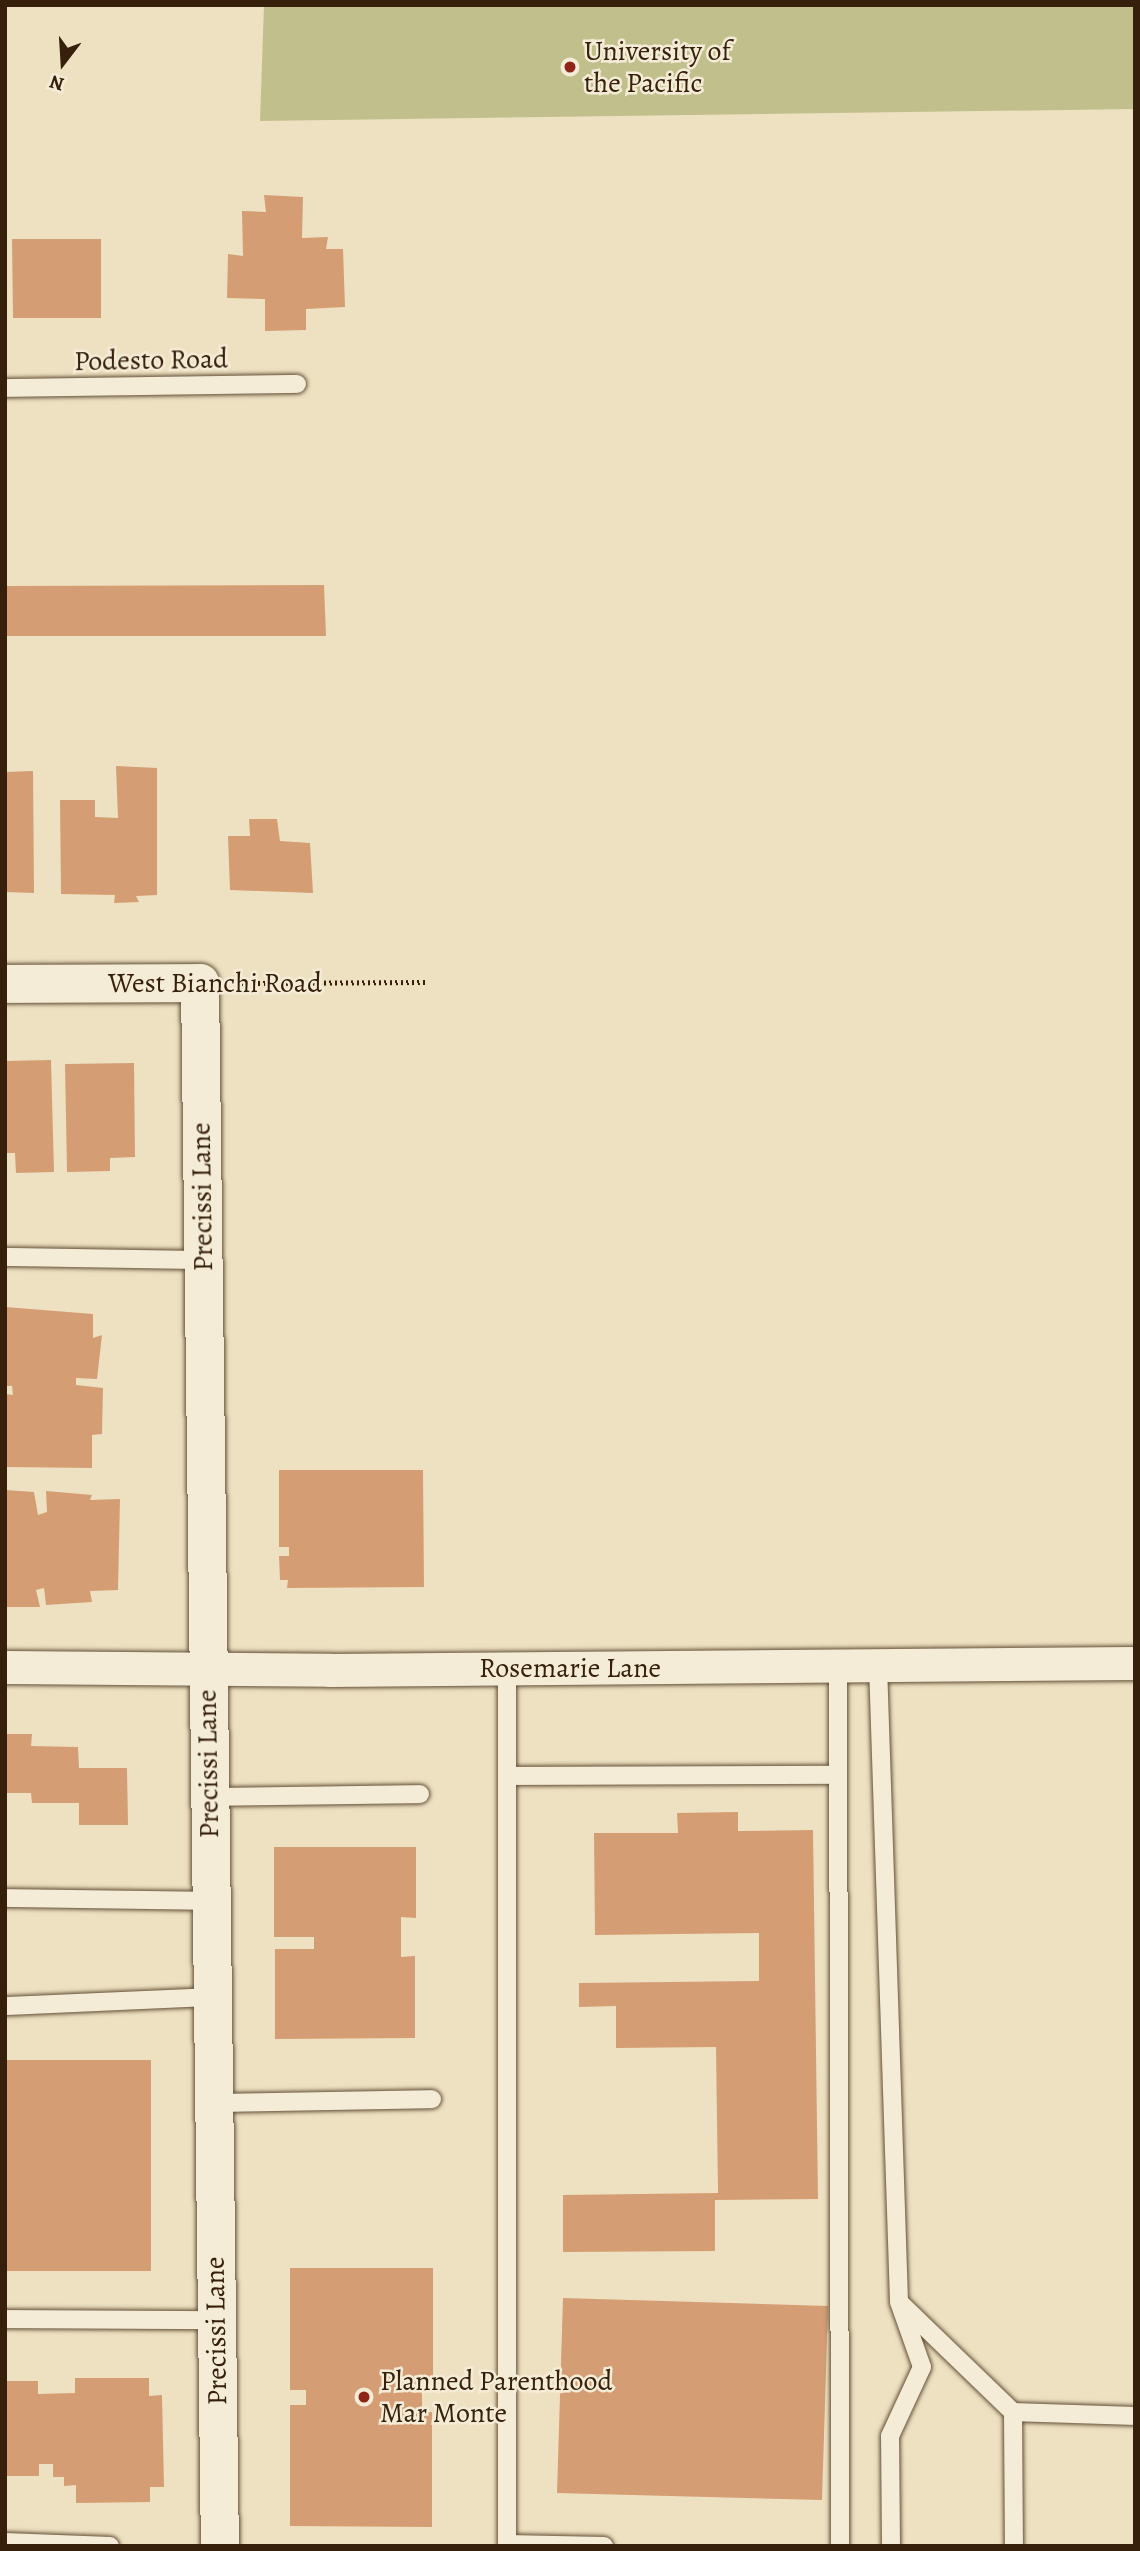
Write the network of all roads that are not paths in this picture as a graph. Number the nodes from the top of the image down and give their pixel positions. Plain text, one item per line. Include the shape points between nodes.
1 (297, 384) dead end
2 (5, 388) edge
3 (200, 983) joint
4 (5, 984) edge
5 (5, 1257) edge
6 (203, 1260) junction
7 (1135, 1663) edge
8 (838, 1665) junction
9 (878, 1665) junction
10 (5, 1667) edge
11 (207, 1668) junction
12 (507, 1668) junction
13 (838, 1775) junction
14 (507, 1776) junction
15 (420, 1794) dead end
16 (209, 1797) junction
17 (5, 1898) edge
18 (210, 1901) junction
19 (211, 1997) junction
20 (5, 2006) edge
21 (432, 2099) dead end
22 (213, 2103) junction
23 (899, 2302) junction
24 (5, 2319) edge
25 (216, 2320) junction
26 (1013, 2412) junction
27 (1135, 2416) edge
28 (5, 2542) edge
29 (110, 2546) edge
30 (219, 2546) edge
31 (604, 2546) edge
32 (840, 2546) edge
33 (891, 2546) edge
34 (1014, 2546) edge

1 - 2 lane, Podesto Road
3 - 4 street, West Bianchi Road
3 - 6 street, Precissi Lane
5 - 6 lane
6 - 11 street, Precissi Lane
7 - 9 street, Rosemarie Lane
8 - 9 street, Rosemarie Lane
8 - 12 street, Rosemarie Lane
8 - 13 lane
9 - 23 lane
10 - 11 street, Rosemarie Lane
11 - 12 street, Rosemarie Lane
11 - 16 street, Precissi Lane
12 - 14 lane
13 - 14 lane
13 - 32 lane
14 - 31 lane via 507,2544
15 - 16 lane
16 - 18 street, Precissi Lane
17 - 18 lane
18 - 19 street, Precissi Lane
19 - 20 lane
19 - 22 street, Precissi Lane
21 - 22 lane
22 - 25 street, Precissi Lane
23 - 26 lane
23 - 33 lane via 922,2367 890,2436
24 - 25 lane
25 - 30 street, Precissi Lane
26 - 27 lane
26 - 34 lane
28 - 29 lane

